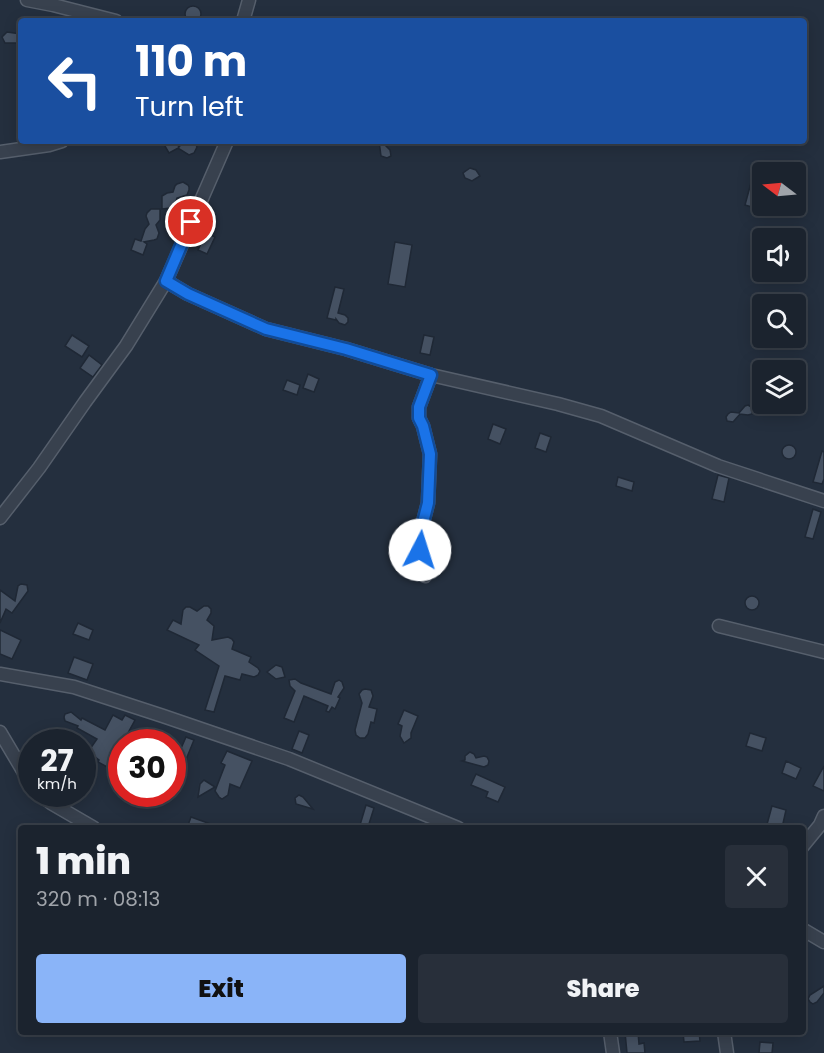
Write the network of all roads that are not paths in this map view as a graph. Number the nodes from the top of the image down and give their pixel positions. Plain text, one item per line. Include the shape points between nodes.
1 (27, 0) edge
2 (249, 0) edge
3 (104, 18) edge
4 (244, 18) edge
5 (52, 144) edge
6 (226, 144) edge
7 (0, 152) edge
8 (166, 281) junction
9 (431, 375) junction
10 (824, 501) edge
11 (0, 518) edge
12 (425, 576) dead end
13 (719, 626) dead end
14 (824, 651) edge
15 (0, 674) edge
16 (0, 732) edge
17 (18, 762) edge
18 (58, 807) edge
19 (824, 816) edge
20 (89, 825) edge
21 (451, 825) edge
22 (806, 842) edge
23 (806, 931) edge
24 (824, 942) edge
25 (610, 1035) edge
26 (724, 1035) edge
27 (613, 1053) edge
28 (727, 1053) edge

1 - 3 street
2 - 4 street
5 - 7 street
6 - 8 street
8 - 9 street via 266,329
8 - 11 street via 126,346
9 - 10 street via 601,416 718,466
9 - 12 street via 419,407 430,454 428,503 419,538
13 - 14 street
15 - 21 street via 74,687 163,716 289,759
16 - 17 street
18 - 20 street
19 - 22 street
23 - 24 street
25 - 27 street
26 - 28 street

